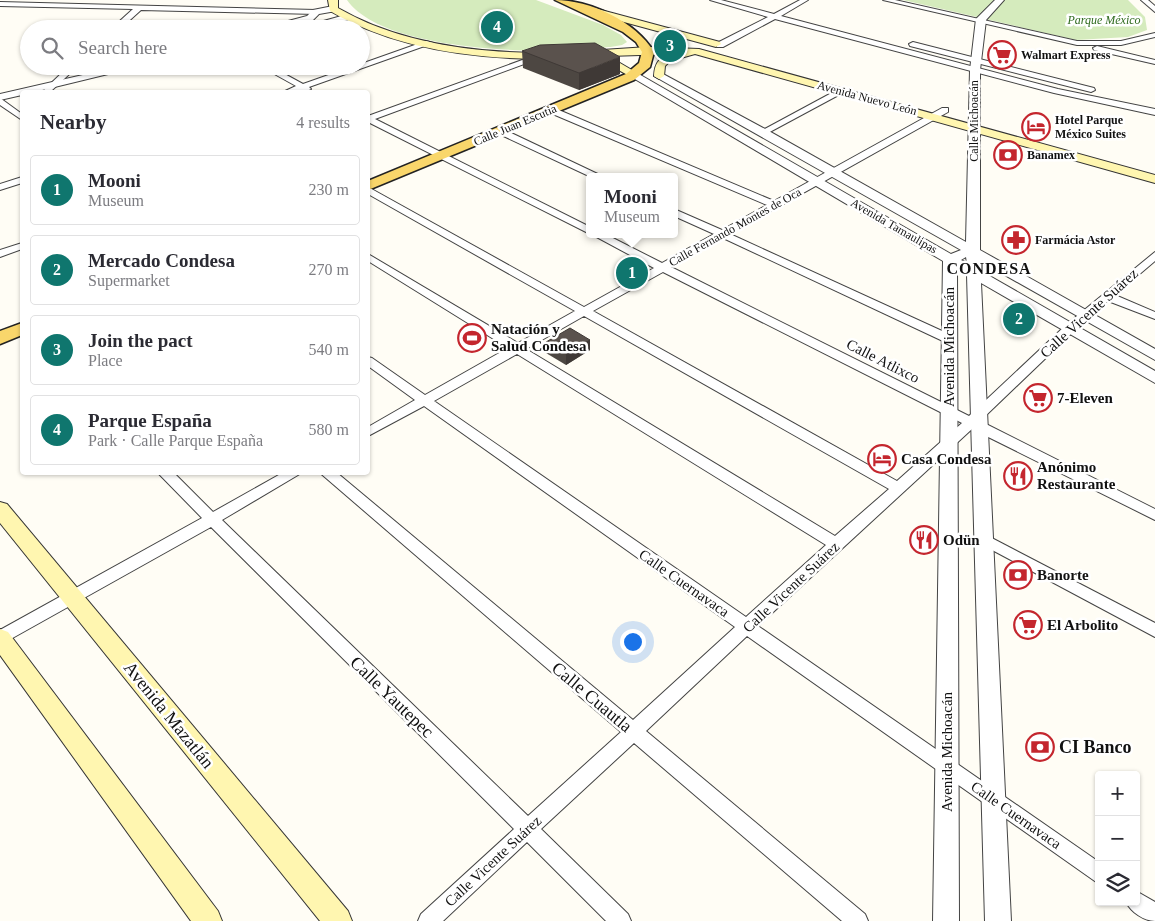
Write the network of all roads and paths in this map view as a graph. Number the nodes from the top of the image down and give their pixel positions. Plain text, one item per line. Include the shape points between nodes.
1 (147, 0) edge
2 (560, 0) edge
3 (713, 0) edge
4 (741, 0) edge
5 (805, 0) edge
6 (886, 0) edge
7 (1000, 0) edge
8 (1144, 0) edge
9 (0, 4) edge
10 (333, 5) edge
11 (138, 8) junction
12 (588, 10) junction
13 (1155, 10) edge
14 (783, 12) junction
15 (313, 15) junction
16 (772, 17) junction
17 (345, 18) junction
18 (125, 20) edge
19 (295, 20) edge
20 (317, 20) edge
21 (336, 20) edge
22 (351, 20) edge
23 (980, 21) junction
24 (370, 27) edge
25 (1152, 36) edge
26 (429, 43) junction
27 (1077, 43) junction
28 (720, 45) junction
29 (732, 48) dead end
30 (696, 51) junction
31 (597, 53) junction
32 (578, 55) edge
33 (648, 55) junction
34 (539, 56) junction
35 (559, 56) edge
36 (1151, 56) edge
37 (370, 64) edge
38 (975, 65) junction
39 (815, 72) dead end
40 (1155, 72) edge
41 (60, 75) edge
42 (64, 75) edge
43 (97, 75) edge
44 (281, 75) edge
45 (337, 75) edge
46 (633, 75) junction
47 (661, 77) junction
48 (54, 85) junction
49 (303, 87) junction
50 (0, 88) edge
51 (32, 90) edge
52 (48, 90) edge
53 (293, 90) edge
54 (310, 90) edge
55 (842, 91) junction
56 (20, 93) edge
57 (0, 97) edge
58 (0, 101) edge
59 (1155, 103) edge
60 (551, 110) junction
61 (945, 110) junction
62 (1155, 112) edge
63 (20, 116) edge
64 (932, 116) junction
65 (370, 118) edge
66 (370, 120) edge
67 (974, 123) junction
68 (500, 131) junction
69 (763, 132) junction
70 (440, 156) junction
71 (1155, 166) edge
72 (833, 172) junction
73 (590, 173) edge
74 (1155, 179) edge
75 (20, 181) edge
76 (817, 181) junction
77 (370, 185) edge
78 (0, 187) edge
79 (370, 191) edge
80 (774, 205) junction
81 (678, 214) edge
82 (586, 229) edge
83 (722, 234) junction
84 (604, 238) edge
85 (20, 247) edge
86 (973, 250) junction
87 (0, 254) edge
88 (1155, 255) edge
89 (370, 258) edge
90 (950, 259) junction
91 (662, 267) junction
92 (974, 273) junction
93 (1106, 296) junction
94 (584, 311) junction
95 (1083, 316) junction
96 (1155, 316) edge
97 (1070, 328) junction
98 (20, 331) edge
99 (0, 338) edge
100 (949, 338) junction
101 (517, 349) junction
102 (1155, 355) edge
103 (370, 361) edge
104 (1155, 378) edge
105 (424, 401) junction
106 (949, 413) junction
107 (976, 421) junction
108 (370, 431) edge
109 (949, 443) junction
110 (167, 475) edge
111 (291, 475) edge
112 (330, 475) edge
113 (898, 488) junction
114 (0, 509) edge
115 (1155, 515) edge
116 (212, 520) junction
117 (984, 539) junction
118 (836, 544) junction
119 (73, 598) junction
120 (747, 627) junction
121 (1155, 631) edge
122 (0, 638) edge
123 (633, 732) junction
124 (947, 766) junction
125 (994, 798) junction
126 (528, 830) junction
127 (1095, 871) edge
128 (208, 921) edge
129 (338, 921) edge
130 (428, 921) edge
131 (621, 921) edge
132 (858, 921) edge
133 (946, 921) edge
134 (998, 921) edge

1 - 11 street
2 - 12 main road
3 - 16 street
4 - 14 street
5 - 14 street
6 - 23 street
7 - 23 street
8 - 13 street
9 - 11 street
10 - 15 street
10 - 17 main road
11 - 15 street
11 - 18 street
12 - 28 main road
12 - 33 main road via 630,31 641,40
14 - 16 street
14 - 38 street
15 - 19 street
15 - 20 street
16 - 28 street
16 - 38 street
17 - 21 street
17 - 22 main road
23 - 27 street
23 - 38 street, Calle Michoacán
24 - 26 main road
25 - 27 street via 1121,42
25 - 36 street
26 - 34 main road
26 - 37 street
27 - 36 street
28 - 29 main road
30 - 33 main road, Avenida Nuevo León
30 - 47 main road via 676,55
30 - 55 main road, Avenida Nuevo León
31 - 32 main road, Avenida Nuevo León
31 - 33 main road, Avenida Nuevo León
31 - 46 main road
33 - 46 main road, Calle Juan Escutia via 640,71
33 - 47 main road
34 - 35 main road
34 - 65 street
36 - 40 street
38 - 59 street
38 - 62 street via 1101,102
38 - 67 street, Calle Michoacán
39 - 61 main road, Avenida Nuevo León
41 - 50 street
42 - 48 street
43 - 48 street
44 - 49 street
45 - 49 street
46 - 47 street, Avenida Tamaulipas
46 - 60 main road, Calle Juan Escutia
47 - 69 street, Avenida Tamaulipas
47 - 76 street, Avenida Tamaulipas
48 - 51 street
48 - 52 street
49 - 53 street
49 - 54 street
55 - 64 main road, Avenida Nuevo León
55 - 69 street
56 - 57 street
58 - 63 street
60 - 68 main road, Calle Juan Escutia
60 - 80 street
61 - 64 street, Calle Fernando Montes de Oca
61 - 67 main road, Avenida Nuevo León
64 - 67 main road, Avenida Nuevo León
64 - 72 street, Calle Fernando Montes de Oca
66 - 70 street
67 - 71 main road, Avenida Nuevo León
67 - 74 main road, Avenida Nuevo León
67 - 86 street, Calle Michoacán
68 - 70 main road, Calle Juan Escutia
68 - 73 street
69 - 72 street, Avenida Tamaulipas
70 - 77 main road, Calle Juan Escutia
70 - 82 street
72 - 76 street, Calle Fernando Montes de Oca
72 - 86 street, Avenida Tamaulipas
75 - 78 street
76 - 80 street, Calle Fernando Montes de Oca
76 - 90 street, Avenida Tamaulipas
79 - 94 street
80 - 83 street, Calle Fernando Montes de Oca
81 - 83 street
83 - 91 street, Calle Fernando Montes de Oca
83 - 100 street
84 - 91 street, Calle Atlixco
85 - 87 street
86 - 90 street
86 - 92 street, Avenida Michoacán
86 - 95 street, Avenida Tamaulipas
88 - 93 street, Calle Vicente Suárez
89 - 101 street
90 - 92 street, Avenida Tamaulipas
90 - 100 street, Avenida Michoacán
91 - 94 street, Calle Fernando Montes de Oca
91 - 106 street, Calle Atlixco
92 - 97 street, Avenida Tamaulipas
92 - 107 street, Avenida Michoacán
93 - 95 street, Calle Vicente Suárez
93 - 96 street
94 - 101 street, Calle Fernando Montes de Oca
94 - 113 street
95 - 97 street, Calle Vicente Suárez
95 - 102 street, Avenida Tamaulipas
97 - 104 street, Avenida Tamaulipas
97 - 107 street, Calle Vicente Suárez
98 - 99 main road
100 - 106 street, Avenida Michoacán
101 - 105 street, Calle Fernando Montes de Oca
101 - 118 street
103 - 105 street, Calle Cuernavaca
105 - 108 street, Calle Fernando Montes de Oca
105 - 120 street, Calle Cuernavaca
106 - 107 street, Calle Atlixco
106 - 109 street, Avenida Michoacán
107 - 109 street, Calle Vicente Suárez
107 - 115 street, Calle Atlixco
107 - 117 street, Avenida Michoacán
109 - 113 street, Calle Vicente Suárez
109 - 124 street, Avenida Michoacán
110 - 116 street, Calle Yautepec
111 - 116 street
112 - 123 street, Calle Cuautla
113 - 118 street, Calle Vicente Suárez
114 - 119 main road, Avenida Mazatlán
116 - 119 street
116 - 126 street, Calle Yautepec
117 - 121 street
117 - 125 street, Avenida Michoacán
118 - 120 street, Calle Vicente Suárez
119 - 122 street
119 - 129 main road, Avenida Mazatlán
120 - 123 street, Calle Vicente Suárez
120 - 124 street, Calle Cuernavaca
122 - 128 main road
123 - 126 street, Calle Vicente Suárez
123 - 132 street, Calle Cuautla
124 - 125 street, Calle Cuernavaca
124 - 133 street, Avenida Michoacán
125 - 127 street, Calle Cuernavaca
125 - 134 street, Avenida Michoacán
126 - 130 street, Calle Vicente Suárez
126 - 131 street, Calle Yautepec

